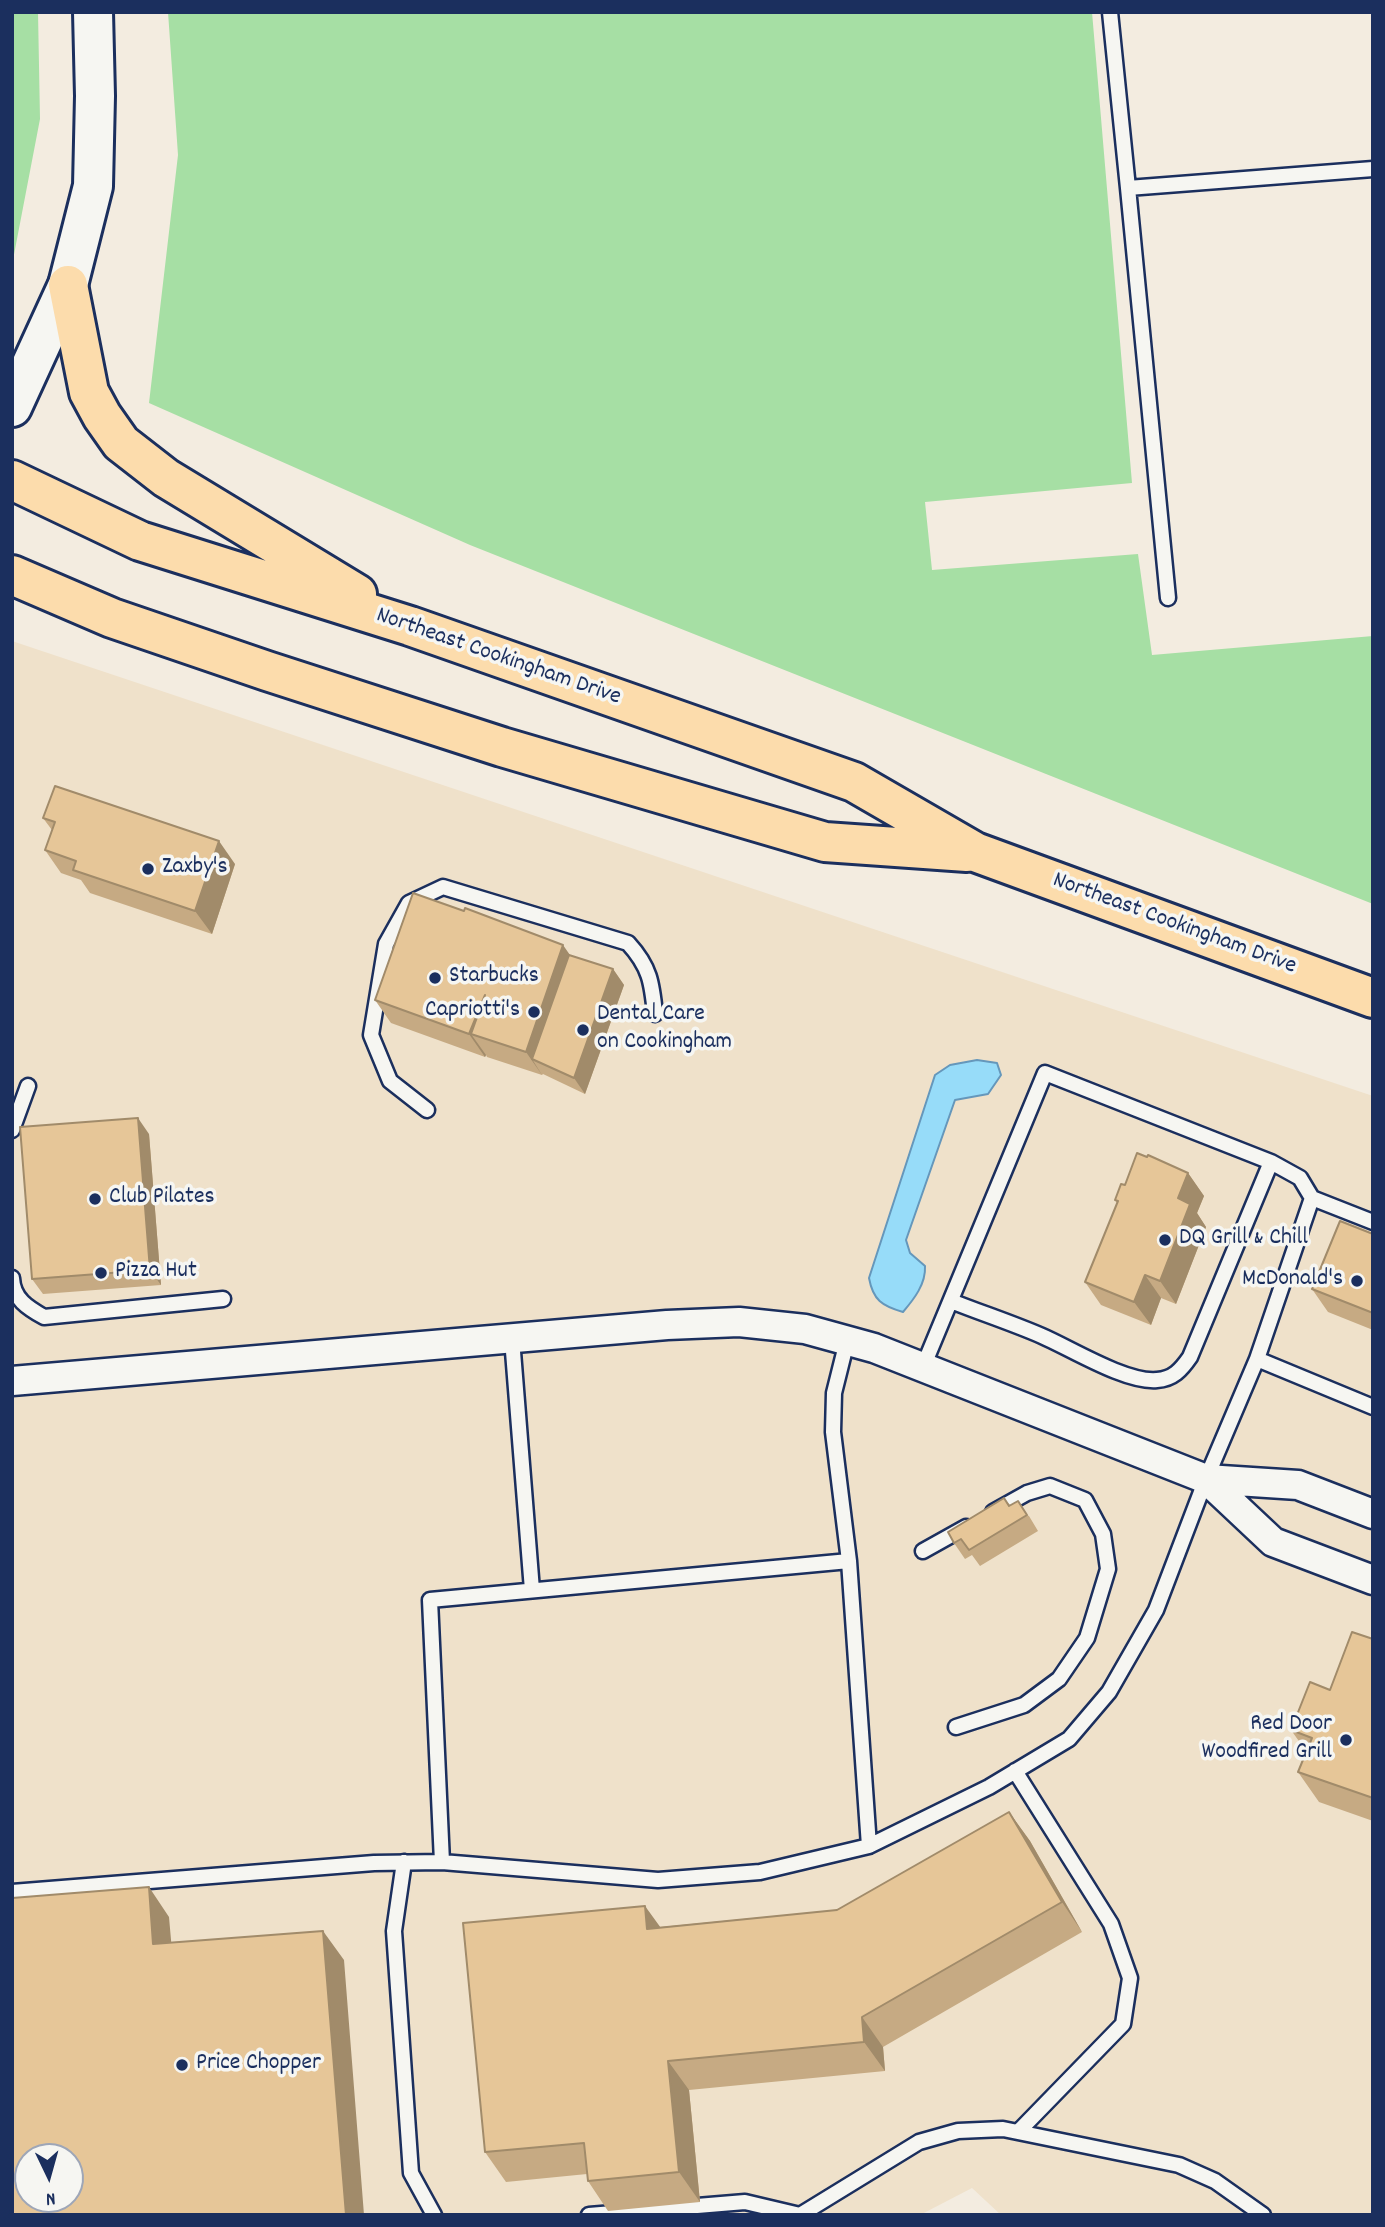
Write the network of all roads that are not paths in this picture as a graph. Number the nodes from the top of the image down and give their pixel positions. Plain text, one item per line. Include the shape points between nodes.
1 (93, 12) edge
2 (1111, 12) edge
3 (1373, 169) edge
4 (1128, 188) junction
5 (68, 285) junction
6 (12, 407) edge
7 (12, 480) edge
8 (12, 575) edge
9 (1168, 598) dead end
10 (410, 626) junction
11 (975, 852) junction
12 (1373, 998) edge
13 (655, 1014) dead end
14 (28, 1086) dead end
15 (427, 1110) dead end
16 (12, 1130) edge
17 (1271, 1162) junction
18 (1312, 1198) junction
19 (1373, 1222) edge
20 (12, 1278) edge
21 (223, 1299) dead end
22 (951, 1301) junction
23 (512, 1339) junction
24 (847, 1340) junction
25 (1257, 1359) junction
26 (923, 1367) junction
27 (12, 1381) edge
28 (1373, 1407) edge
29 (1206, 1479) junction
30 (1373, 1514) edge
31 (923, 1551) dead end
32 (849, 1561) junction
33 (1373, 1580) edge
34 (532, 1590) junction
35 (956, 1727) dead end
36 (1016, 1771) junction
37 (869, 1846) junction
38 (442, 1862) junction
39 (404, 1863) junction
40 (12, 1892) edge
41 (1018, 2132) junction
42 (433, 2215) edge
43 (589, 2215) edge
44 (800, 2215) edge
45 (1263, 2215) edge

1 - 5 main road via 93,186
2 - 4 lane
3 - 4 lane
4 - 9 lane
5 - 6 main road
5 - 10 main road via 89,392 121,443 166,478
7 - 10 main road, Northeast Cookingham Drive via 141,541
8 - 11 main road, Northeast Cookingham Drive via 112,618 267,671 502,747 825,842
10 - 11 main road, Northeast Cookingham Drive via 854,782
11 - 12 main road, Northeast Cookingham Drive
13 - 15 lane via 643,959 628,943 443,887 409,903 386,944 371,1035 390,1081
14 - 16 lane
17 - 18 lane via 1300,1178
17 - 22 lane via 1191,1357 1179,1373 1167,1379 1153,1381 1123,1373
17 - 22 lane via 1045,1073
18 - 19 lane
18 - 25 lane
20 - 21 lane via 24,1306 44,1317
22 - 26 lane
23 - 24 street via 739,1322 806,1329
23 - 27 street
23 - 34 lane
24 - 26 street
24 - 32 lane via 834,1392 833,1432
25 - 28 lane
25 - 29 lane
26 - 29 street
29 - 30 street via 1298,1485
29 - 33 street via 1273,1542
29 - 36 lane via 1156,1610 1109,1692 1069,1739
31 - 35 lane via 1027,1493 1050,1486 1085,1500 1103,1534 1108,1569 1087,1638 1059,1679 1024,1705
32 - 34 lane
32 - 37 lane
34 - 38 lane via 430,1600
36 - 37 lane
36 - 41 lane via 1111,1924 1130,1978 1123,2024
37 - 38 lane via 760,1872 658,1880
38 - 39 lane
39 - 40 lane
39 - 42 lane via 394,1931 411,2173
41 - 44 lane via 958,2130 919,2142
41 - 45 lane via 1179,2165 1215,2181
43 - 44 lane via 745,2202

